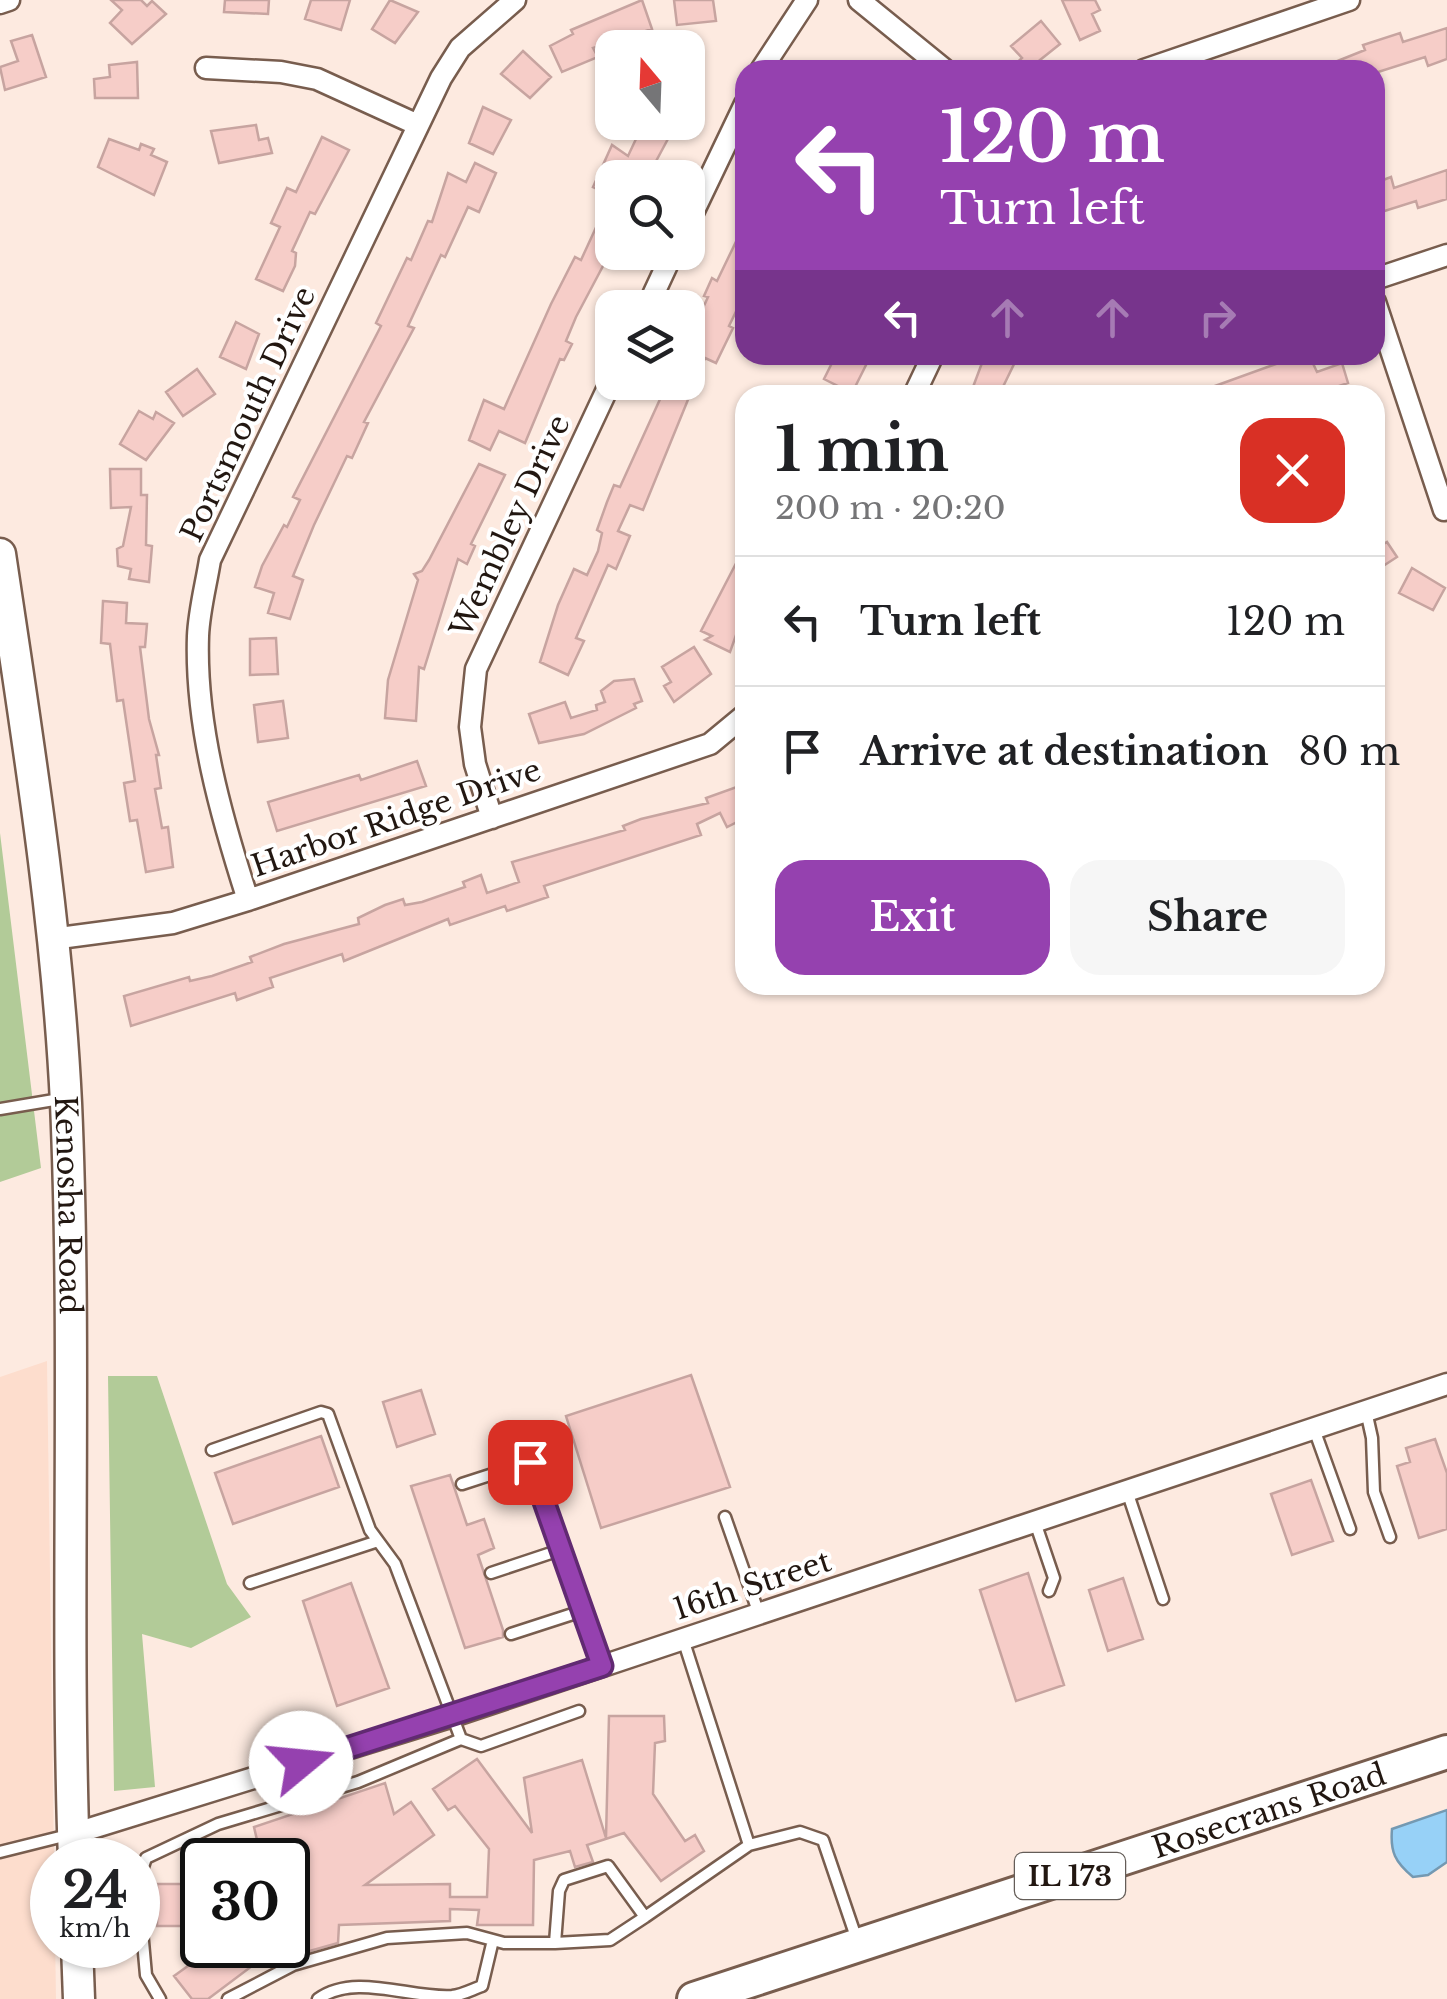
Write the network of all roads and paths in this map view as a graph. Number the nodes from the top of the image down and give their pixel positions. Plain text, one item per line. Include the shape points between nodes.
1 (9, 0) edge
2 (515, 0) edge
3 (807, 0) edge
4 (859, 0) edge
5 (1349, 0) edge
6 (0, 3) edge
7 (768, 60) edge
8 (933, 60) edge
9 (1173, 60) edge
10 (206, 68) dead end
11 (418, 125) junction
12 (735, 125) edge
13 (705, 188) edge
14 (1447, 255) edge
15 (1385, 277) edge
16 (1385, 332) edge
17 (602, 400) edge
18 (1444, 510) dead end
19 (0, 554) edge
20 (735, 723) edge
21 (492, 818) junction
22 (248, 900) junction
23 (52, 938) junction
24 (66, 1098) junction
25 (0, 1109) edge
26 (1447, 1384) edge
27 (1366, 1411) junction
28 (1314, 1429) junction
29 (212, 1450) dead end
30 (462, 1484) dead end
31 (1127, 1491) junction
32 (725, 1516) dead end
33 (1035, 1522) junction
34 (1350, 1528) dead end
35 (1390, 1537) dead end
36 (378, 1541) junction
37 (560, 1550) junction
38 (491, 1574) dead end
39 (250, 1583) dead end
40 (1050, 1592) dead end
41 (1163, 1599) dead end
42 (582, 1612) junction
43 (759, 1614) junction
44 (510, 1634) dead end
45 (683, 1639) junction
46 (602, 1666) junction
47 (579, 1712) dead end
48 (453, 1716) junction
49 (461, 1739) junction
50 (1447, 1752) edge
51 (74, 1838) edge
52 (100, 1838) edge
53 (749, 1845) junction
54 (30, 1850) edge
55 (160, 1851) edge
56 (0, 1852) edge
57 (645, 1917) junction
58 (492, 1940) junction
59 (555, 1943) junction
60 (858, 1945) junction
61 (78, 1968) edge
62 (145, 1968) edge
63 (79, 1999) edge
64 (160, 1999) edge
65 (228, 1999) edge
66 (318, 1999) edge
67 (694, 1999) edge

1 - 6 street
2 - 11 street, Portsmouth Drive via 460,48
3 - 7 street
4 - 8 street
5 - 9 street
10 - 11 street via 317,79
11 - 22 street, Portsmouth Drive via 210,560 198,668 220,811
12 - 13 street
14 - 15 street
16 - 18 street
17 - 21 street, Wembley Drive via 476,670 474,764
19 - 23 street, Kenosha Road
20 - 21 street, Harbor Ridge Drive via 710,744
21 - 22 street, Harbor Ridge Drive
22 - 23 street, Harbor Ridge Drive via 173,922
23 - 24 street, Kenosha Road
24 - 25 lane
24 - 51 street, Kenosha Road via 74,1354
26 - 27 street, 16th Street
27 - 28 street, 16th Street
27 - 35 lane via 1374,1492
28 - 31 street, 16th Street
28 - 34 lane
29 - 36 lane via 328,1414
30 - 37 lane via 530,1462
31 - 33 street, 16th Street
31 - 41 lane
32 - 43 lane
33 - 40 lane via 1054,1578
33 - 43 street, 16th Street
36 - 39 lane
36 - 48 lane via 395,1564
37 - 38 lane
37 - 42 lane
42 - 44 lane
42 - 46 lane
43 - 45 street, 16th Street
45 - 46 street, 16th Street
45 - 53 lane
46 - 48 street, 16th Street
47 - 49 lane via 481,1746
48 - 49 lane
48 - 52 street, 16th Street
49 - 55 lane via 358,1782 218,1824
50 - 60 main road, Rosecrans Road / IL 173
53 - 57 lane
53 - 60 lane via 800,1832 822,1840
54 - 56 lane
57 - 59 lane via 610,1940
57 - 59 lane via 608,1866 564,1880
58 - 59 lane
58 - 65 lane via 467,1933 387,1938 293,1965
58 - 66 lane via 482,1986 453,1996 363,1988
60 - 67 main road, Rosecrans Road / IL 173
61 - 63 street
62 - 64 lane

